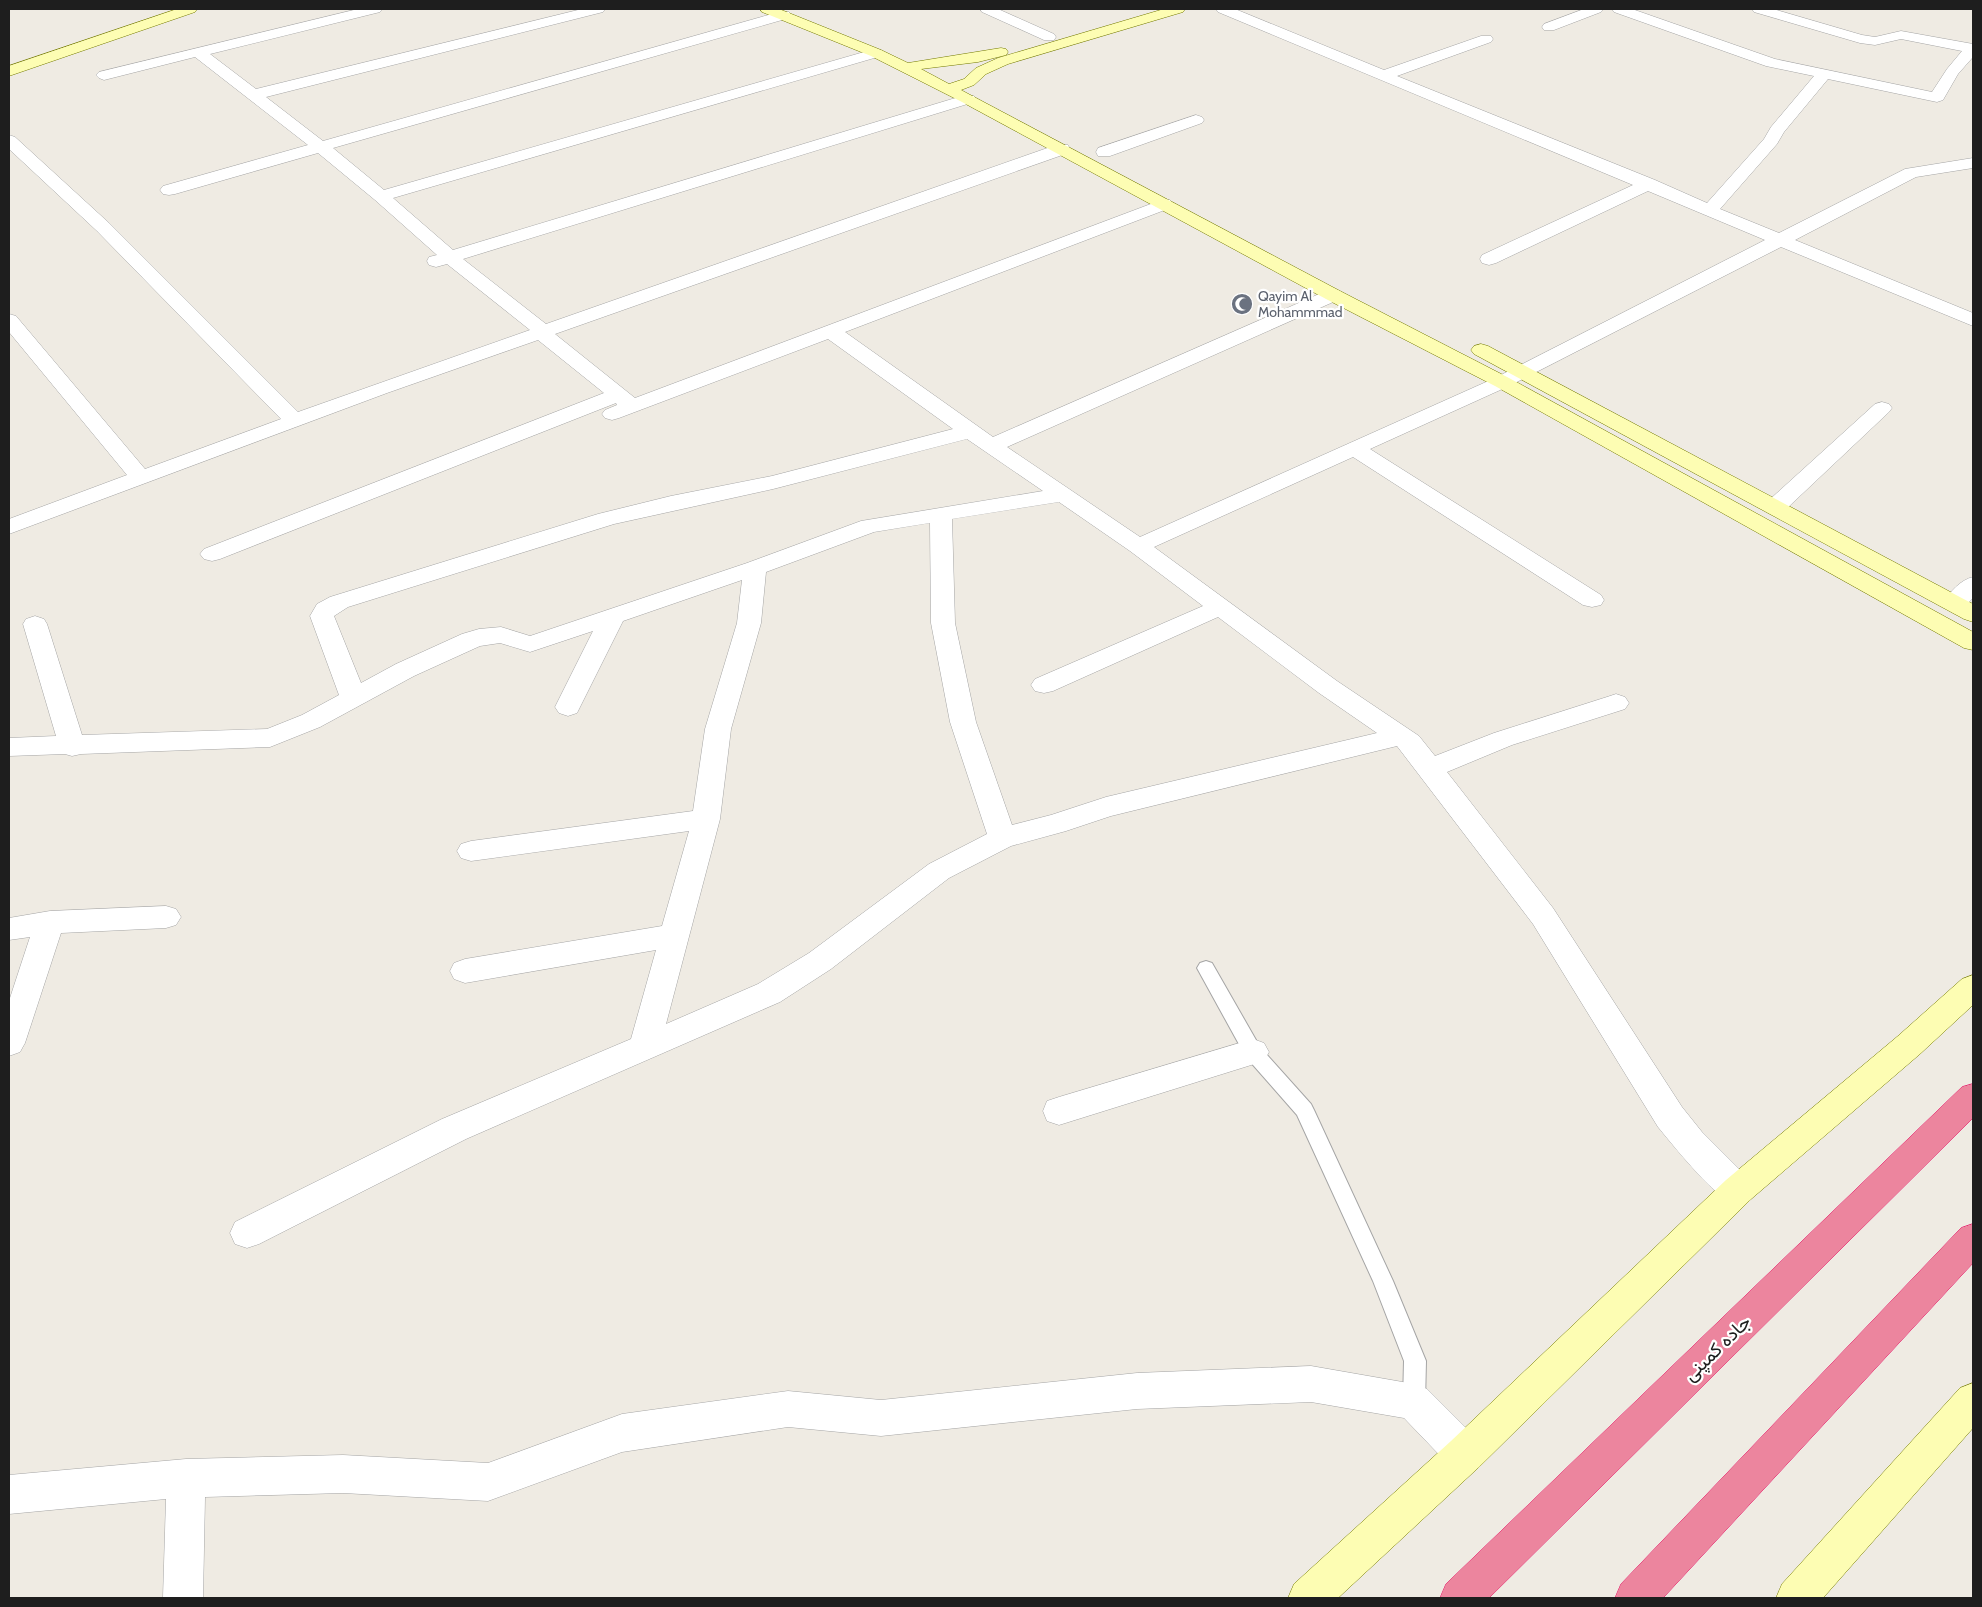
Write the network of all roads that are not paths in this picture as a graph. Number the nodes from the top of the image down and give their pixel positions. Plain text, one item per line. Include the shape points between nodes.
1 (190, 9) edge
2 (375, 9) edge
3 (598, 9) edge
4 (987, 9) edge
5 (1144, 9) edge
6 (1178, 9) edge
7 (1223, 9) edge
8 (1596, 9) edge
9 (1619, 9) edge
10 (1759, 9) edge
11 (1817, 9) edge
12 (784, 11) edge
13 (1791, 19) junction
14 (1549, 27) dead end
15 (1048, 37) junction
16 (1486, 39) dead end
17 (1972, 49) edge
18 (198, 52) junction
19 (876, 53) junction
20 (928, 62) junction
21 (908, 68) junction
22 (9, 71) edge
23 (104, 75) dead end
24 (1823, 75) junction
25 (1385, 76) junction
26 (968, 91) junction
27 (254, 95) junction
28 (1196, 120) dead end
29 (9, 140) edge
30 (321, 147) junction
31 (1062, 149) junction
32 (1104, 152) junction
33 (1973, 163) edge
34 (1649, 184) junction
35 (169, 190) dead end
36 (381, 196) junction
37 (1164, 204) junction
38 (1710, 210) junction
39 (1780, 239) junction
40 (450, 257) junction
41 (1489, 259) dead end
42 (431, 262) dead end
43 (1312, 263) dead end
44 (1333, 295) junction
45 (1969, 314) edge
46 (9, 320) edge
47 (830, 331) junction
48 (541, 333) junction
49 (1461, 340) dead end
50 (1523, 372) junction
51 (1502, 382) junction
52 (621, 405) junction
53 (1882, 408) dead end
54 (295, 421) junction
55 (981, 438) junction
56 (1355, 449) junction
57 (141, 478) junction
58 (1063, 495) junction
59 (1775, 507) junction
60 (941, 515) junction
61 (9, 527) edge
62 (1138, 546) junction
63 (212, 554) dead end
64 (756, 568) junction
65 (1973, 584) edge
66 (1592, 600) dead end
67 (1221, 608) junction
68 (1964, 608) edge
69 (613, 616) junction
70 (35, 624) dead end
71 (1973, 642) edge
72 (1044, 685) dead end
73 (354, 699) junction
74 (1616, 703) dead end
75 (568, 707) dead end
76 (1401, 736) junction
77 (9, 747) edge
78 (72, 747) junction
79 (1431, 768) junction
80 (706, 819) junction
81 (1002, 838) junction
82 (471, 851) dead end
83 (166, 917) dead end
84 (50, 922) junction
85 (9, 930) edge
86 (676, 935) junction
87 (1206, 968) dead end
88 (465, 971) dead end
89 (1973, 987) edge
90 (9, 1043) edge
91 (645, 1045) junction
92 (1253, 1052) junction
93 (1973, 1097) edge
94 (1059, 1111) dead end
95 (1738, 1190) junction
96 (247, 1233) dead end
97 (1973, 1239) edge
98 (1973, 1401) edge
99 (1414, 1402) junction
100 (1465, 1454) junction
101 (186, 1478) junction
102 (9, 1495) edge
103 (183, 1598) edge
104 (1308, 1598) edge
105 (1460, 1598) edge
106 (1635, 1598) edge
107 (1796, 1598) edge

1 - 22 street
2 - 18 street
3 - 27 street
4 - 15 street
5 - 15 street
6 - 26 street via 1003,61 981,71
7 - 25 street
8 - 14 street
9 - 24 street via 1771,63
10 - 13 street
11 - 13 street
12 - 19 street
12 - 20 street
12 - 30 street
13 - 17 street via 1875,42 1901,35
15 - 20 street via 967,60
16 - 25 street
17 - 24 street via 1952,72 1937,97
18 - 23 street
18 - 27 street
19 - 21 street
19 - 36 street
20 - 21 street
20 - 26 street
21 - 26 street via 948,89
24 - 38 street
25 - 34 street
26 - 31 street
26 - 32 street
26 - 40 street
27 - 30 street
28 - 32 street
29 - 54 street via 103,227
30 - 35 street
30 - 36 street
31 - 37 street
31 - 48 street
32 - 43 street
33 - 39 street via 1911,173
34 - 38 street
34 - 41 street
36 - 40 street
37 - 44 street
37 - 47 street
38 - 39 street
39 - 45 street
39 - 50 street
40 - 42 street
40 - 48 street via 542,330
44 - 51 street
44 - 55 street
46 - 57 street
47 - 52 street
47 - 55 street
48 - 52 street
48 - 54 street
49 - 50 street
50 - 51 street
50 - 59 street
51 - 56 street
51 - 71 street
52 - 63 street
53 - 59 street
54 - 57 street
55 - 58 street
55 - 73 street via 606,519 339,602 326,609 322,616
56 - 62 street
56 - 66 street
57 - 61 street
58 - 60 street
58 - 62 street
59 - 68 street
60 - 64 street via 868,526
60 - 81 street via 943,623 963,722
62 - 67 street
64 - 69 street
64 - 80 street via 749,623 718,729
65 - 68 street
67 - 72 street
67 - 76 street
69 - 73 street via 530,644 502,635 480,638 405,670
69 - 75 street
70 - 78 street
73 - 78 street via 298,728 270,738
74 - 79 street via 1503,739
76 - 79 street
76 - 81 street via 1106,807
77 - 78 street
79 - 95 street via 1544,916 1670,1117
80 - 82 street
80 - 86 street
81 - 91 street via 939,871 820,961 769,993
83 - 84 street
84 - 85 street
84 - 90 street
86 - 88 street
86 - 91 street
87 - 92 lane
89 - 95 street
91 - 96 street via 454,1129
92 - 94 street
92 - 99 lane via 1304,1110 1383,1281 1415,1361
93 - 105 highway, جاده کمپنی
95 - 100 street
97 - 106 highway
98 - 107 street
99 - 100 street
99 - 101 street via 1311,1384 1137,1391 881,1418 788,1409 622,1433 488,1482 343,1474
100 - 104 street
101 - 102 street
101 - 103 street

